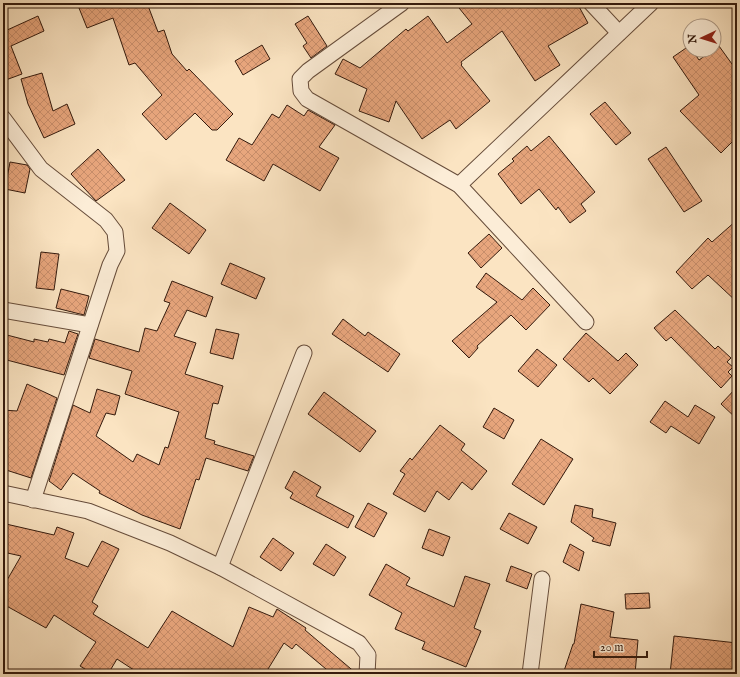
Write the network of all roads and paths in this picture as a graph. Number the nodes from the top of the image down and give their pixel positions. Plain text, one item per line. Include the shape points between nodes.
1 (402, 3) edge
2 (592, 3) edge
3 (651, 3) edge
4 (619, 33) junction
5 (3, 118) edge
6 (459, 185) junction
7 (3, 310) edge
8 (586, 322) dead end
9 (90, 325) junction
10 (304, 353) dead end
11 (3, 493) edge
12 (33, 500) junction
13 (220, 568) junction
14 (542, 579) dead end
15 (367, 674) edge
16 (530, 674) edge

1 - 6 street via 308,72 300,79 301,91 307,99
2 - 4 street
3 - 4 street
4 - 6 street
5 - 9 street via 41,169 106,220 115,232 117,251
6 - 8 street
7 - 9 street
9 - 12 street
10 - 13 street
11 - 12 street
12 - 13 street via 88,511 170,543
13 - 15 street via 359,643 368,655
14 - 16 street

